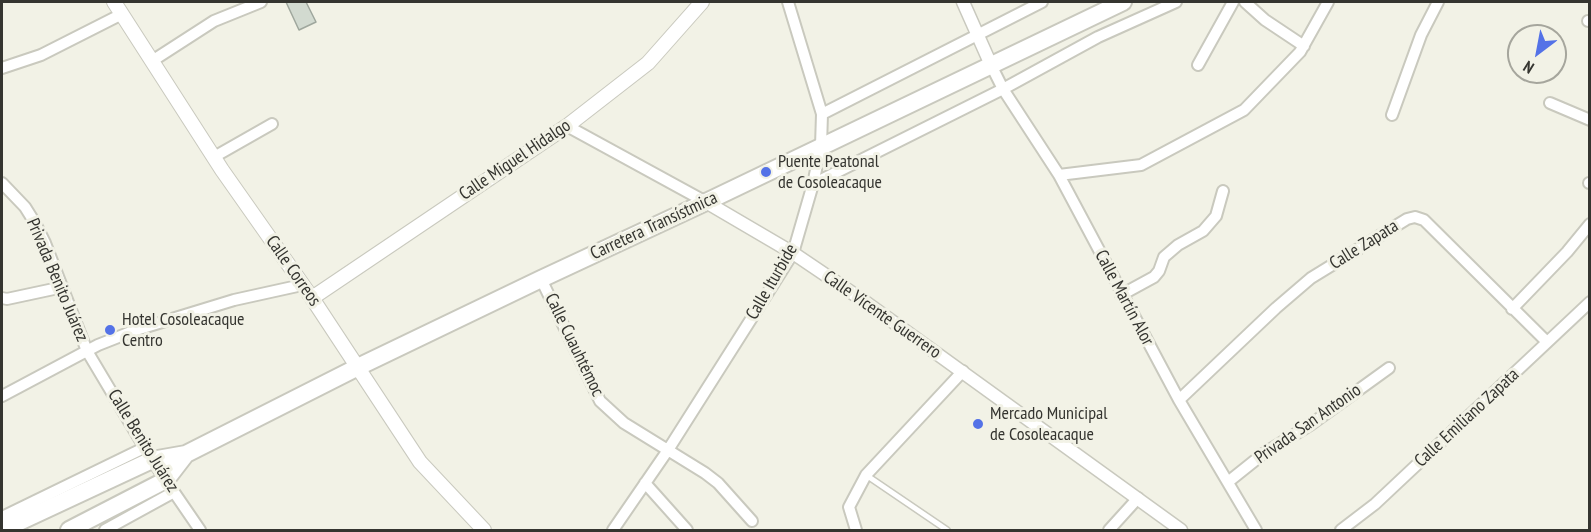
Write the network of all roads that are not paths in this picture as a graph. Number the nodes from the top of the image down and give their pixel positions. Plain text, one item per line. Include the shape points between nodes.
1 (114, 2) edge
2 (261, 2) edge
3 (702, 2) edge
4 (788, 2) edge
5 (963, 2) edge
6 (1042, 2) edge
7 (1123, 2) edge
8 (1176, 2) edge
9 (1233, 2) edge
10 (1245, 2) edge
11 (1328, 2) edge
12 (1438, 2) edge
13 (122, 14) junction
14 (976, 35) junction
15 (1304, 46) junction
16 (152, 61) junction
17 (991, 65) junction
18 (1198, 65) dead end
19 (2, 68) edge
20 (1004, 89) junction
21 (1550, 103) dead end
22 (822, 114) junction
23 (1392, 115) dead end
24 (1590, 120) edge
25 (272, 124) dead end
26 (567, 126) junction
27 (821, 146) junction
28 (214, 157) junction
29 (1059, 176) junction
30 (2, 183) edge
31 (813, 184) junction
32 (1223, 191) dead end
33 (706, 202) junction
34 (1590, 224) edge
35 (793, 253) junction
36 (541, 279) junction
37 (302, 285) junction
38 (63, 286) junction
39 (1121, 294) junction
40 (2, 298) edge
41 (312, 298) junction
42 (1590, 302) edge
43 (1512, 309) junction
44 (1547, 342) junction
45 (87, 351) junction
46 (358, 367) junction
47 (1389, 368) dead end
48 (963, 371) junction
49 (2, 396) edge
50 (1179, 400) junction
51 (668, 450) junction
52 (149, 453) junction
53 (186, 454) junction
54 (866, 475) junction
55 (1228, 482) junction
56 (645, 483) junction
57 (170, 486) junction
58 (1138, 498) junction
59 (2, 518) edge
60 (752, 521) dead end
61 (2, 531) edge
62 (69, 531) edge
63 (105, 531) edge
64 (200, 531) edge
65 (484, 531) edge
66 (613, 531) edge
67 (687, 531) edge
68 (856, 531) edge
69 (947, 531) edge
70 (1109, 531) edge
71 (1181, 531) edge
72 (1256, 531) edge
73 (1341, 531) edge

1 - 13 main road, Calle Correos
2 - 16 street via 214,21
3 - 26 main road, Calle Miguel Hidalgo via 648,63
4 - 22 street, Calle Iturbide
5 - 14 street
6 - 14 street
7 - 17 main road, Carretera Transístmica
8 - 20 street via 1098,37
9 - 18 street
10 - 15 street
11 - 15 street
12 - 23 street via 1421,35
13 - 16 main road, Calle Correos
13 - 19 street via 41,55
14 - 17 street
14 - 22 street
15 - 29 street via 1244,110 1187,142 1141,165
16 - 28 main road, Calle Correos
17 - 20 street, Calle Martín Alor
17 - 27 main road, Carretera Transístmica
20 - 29 street, Calle Martín Alor
20 - 31 street
21 - 24 street
22 - 27 street, Calle Iturbide
25 - 28 street
26 - 33 street, Calle Vicente Guerrero
26 - 41 main road, Calle Miguel Hidalgo
27 - 31 street, Calle Iturbide
27 - 33 main road, Carretera Transístmica
28 - 37 main road, Calle Correos
29 - 39 street, Calle Martín Alor
30 - 38 street, Privada Benito Juárez via 35,223
31 - 35 street, Calle Iturbide
32 - 39 street via 1216,216 1203,231 1164,257 1154,277
33 - 35 street, Calle Vicente Guerrero
33 - 36 main road, Carretera Transístmica
34 - 43 street
35 - 48 street, Calle Vicente Guerrero
35 - 51 street, Calle Iturbide
36 - 46 main road, Carretera Transístmica
36 - 51 street, Calle Cuauhtémoc via 600,401 624,423
37 - 41 main road, Calle Correos
37 - 45 street via 180,316
38 - 40 street
38 - 45 street, Privada Benito Juárez
39 - 50 street, Calle Martín Alor
41 - 46 main road, Calle Correos
42 - 44 street, Calle Emiliano Zapata
43 - 44 street, Calle Zapata
43 - 50 street, Calle Zapata via 1424,220 1407,219 1311,278
44 - 73 street, Calle Emiliano Zapata via 1383,497
45 - 49 street
45 - 52 street, Calle Benito Juárez
46 - 53 main road, Carretera Transístmica
46 - 65 main road, Calle Correos via 420,462
47 - 55 street, Privada San Antonio
48 - 54 street
48 - 58 street, Calle Vicente Guerrero
50 - 55 street, Calle Martín Alor
51 - 56 street, Calle Iturbide
51 - 60 street, Calle Cuauhtémoc via 705,472
52 - 53 main road, Carretera Transístmica
52 - 57 street, Calle Benito Juárez
52 - 59 street
52 - 61 main road, Carretera Transístmica
53 - 57 main road, Carretera Transístmica
54 - 68 street via 849,507
54 - 69 lane
55 - 72 street, Calle Martín Alor
56 - 66 street, Calle Iturbide
56 - 67 street
57 - 62 main road, Carretera Transístmica
57 - 63 street
57 - 64 street, Calle Benito Juárez
58 - 70 street
58 - 71 street, Calle Vicente Guerrero

